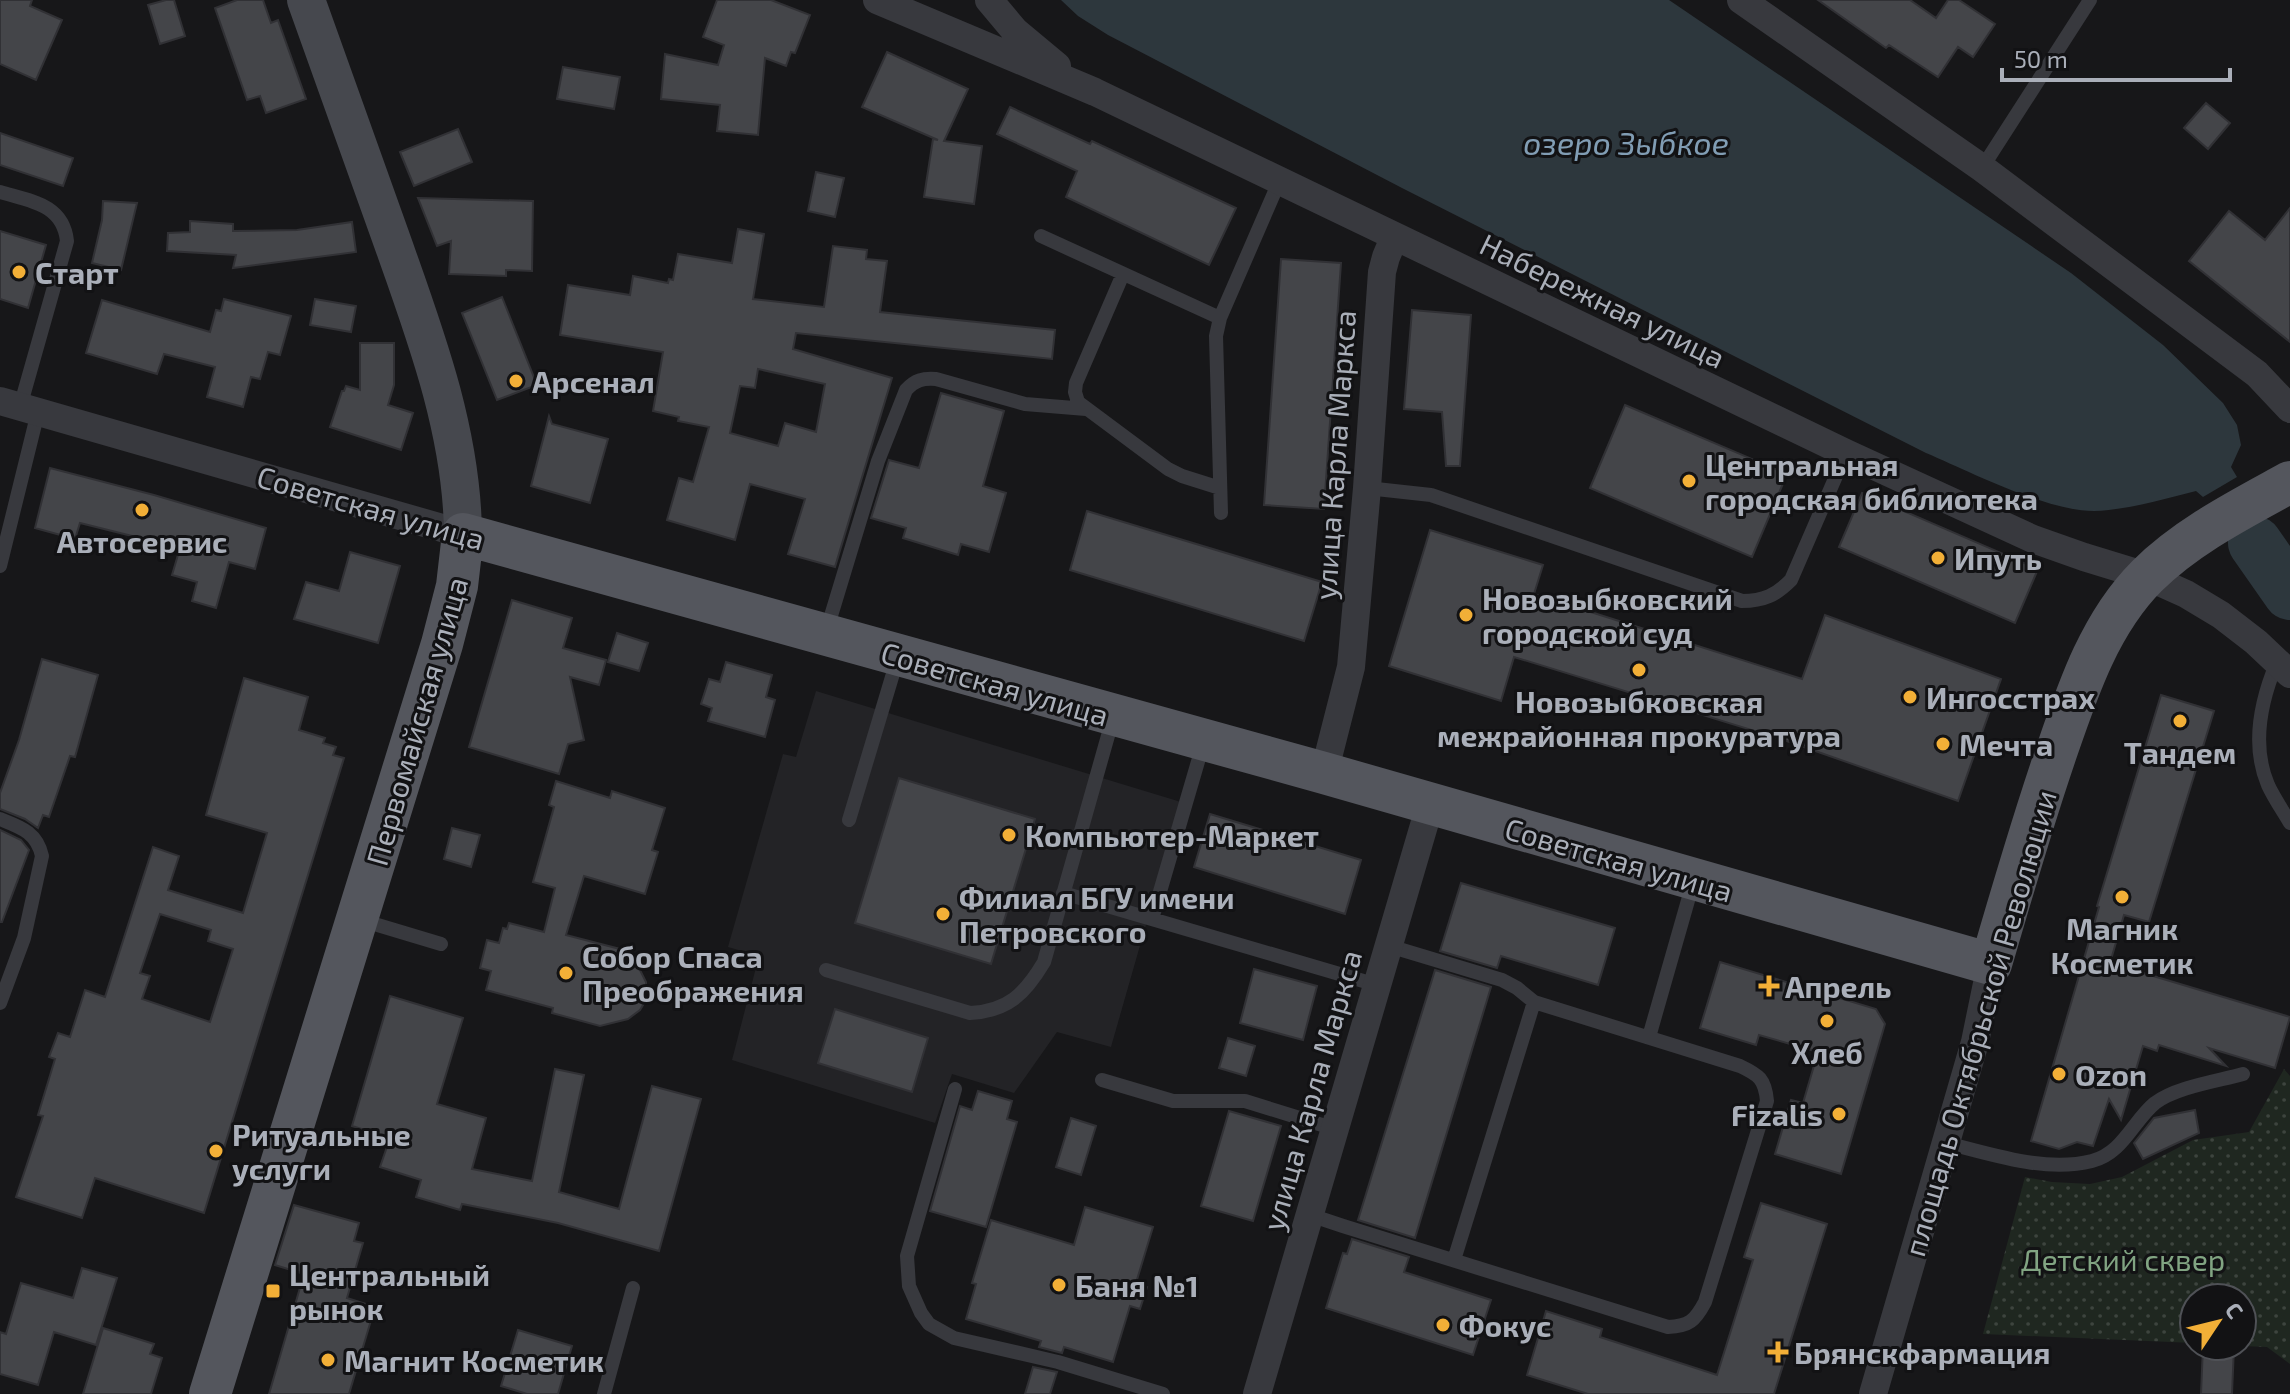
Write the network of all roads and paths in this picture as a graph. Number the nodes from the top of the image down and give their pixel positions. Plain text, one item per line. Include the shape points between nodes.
1 (306, 0) edge
2 (877, 0) edge
3 (989, 0) edge
4 (1741, 0) edge
5 (2090, 0) edge
6 (1095, 92) junction
7 (1982, 168) junction
8 (1279, 182) junction
9 (0, 192) edge
10 (1041, 236) dead end
11 (1394, 238) junction
12 (1123, 274) junction
13 (1220, 318) junction
14 (19, 407) edge
15 (1086, 409) junction
16 (2290, 409) edge
17 (1846, 453) junction
18 (2290, 482) edge
19 (1220, 488) junction
20 (1367, 488) junction
21 (1221, 513) dead end
22 (463, 534) junction
23 (0, 566) edge
24 (2146, 576) junction
25 (825, 635) junction
26 (898, 656) junction
27 (2284, 668) edge
28 (1114, 716) junction
29 (1204, 741) junction
30 (1324, 773) junction
31 (1430, 805) junction
32 (0, 819) edge
33 (849, 820) dead end
34 (2290, 823) edge
35 (1694, 880) junction
36 (1063, 893) junction
37 (359, 919) junction
38 (1152, 919) junction
39 (441, 944) dead end
40 (1389, 946) junction
41 (1991, 964) junction
42 (826, 970) dead end
43 (1377, 985) junction
44 (1534, 1002) junction
45 (0, 1003) edge
46 (1649, 1037) junction
47 (2243, 1074) dead end
48 (1102, 1080) dead end
49 (955, 1089) dead end
50 (1335, 1129) junction
51 (1946, 1143) junction
52 (1310, 1215) junction
53 (1454, 1260) junction
54 (633, 1288) dead end
55 (210, 1394) edge
56 (604, 1394) edge
57 (1163, 1394) edge
58 (1257, 1394) edge
59 (1873, 1394) edge

1 - 22 street, Первомайская улица via 437,374 457,463
2 - 6 street, Набережная улица
3 - 6 street via 1015,31
4 - 7 street
5 - 7 lane
6 - 8 street, Набережная улица
7 - 16 street via 2257,374
8 - 11 street, Набережная улица
8 - 13 lane
9 - 14 lane via 56,215 67,241
10 - 12 lane
11 - 17 street, Набережная улица
11 - 20 street, улица Карла Маркса via 1382,272
12 - 13 lane
12 - 15 lane via 1076,383 1078,402
13 - 19 lane
14 - 22 street, Советская улица
14 - 23 lane
15 - 19 lane via 1168,469
15 - 25 lane via 1025,404 936,379 914,382 878,461
17 - 20 lane via 1791,580 1760,601 1742,601 1431,495
17 - 24 street, Набережная улица via 2033,539
18 - 24 main road, площадь Октябрьской Революции via 2201,534
19 - 21 lane
20 - 30 street, улица Карла Маркса via 1351,667
22 - 25 main road, Советская улица
22 - 37 main road, Первомайская улица via 450,616
24 - 27 street, Набережная улица via 2221,615
24 - 41 main road, площадь Октябрьской Революции via 2107,628 2083,677 2035,813
25 - 26 main road, Советская улица
26 - 28 main road, Советская улица
26 - 33 lane
27 - 34 lane via 2263,703 2258,745 2268,785
28 - 29 main road, Советская улица
28 - 36 lane
29 - 30 main road, Советская улица
29 - 38 lane
30 - 31 main road, Советская улица
31 - 35 main road, Советская улица
31 - 40 street, улица Карла Маркса
32 - 45 lane via 32,834 42,856 27,926
35 - 41 main road, Советская улица
35 - 46 lane
36 - 38 lane
36 - 42 lane via 1044,962 1033,981 990,1012 970,1013
37 - 39 lane
37 - 55 main road, Первомайская улица
38 - 43 lane
40 - 43 street, улица Карла Маркса
40 - 44 lane via 1502,980
41 - 51 street, площадь Октябрьской Революции
43 - 50 street, улица Карла Маркса
44 - 46 lane
44 - 53 lane
46 - 53 lane via 1740,1066 1766,1086 1767,1101 1698,1316 1684,1326 1668,1327
47 - 51 lane via 2166,1096 2122,1143 2093,1161 2044,1164
48 - 50 lane via 1173,1101 1245,1101
49 - 57 lane via 907,1256 909,1286 921,1313 954,1338
50 - 52 street, улица Карла Маркса
51 - 59 street, площадь Октябрьской Революции
52 - 53 lane
52 - 58 street, улица Карла Маркса
54 - 56 lane

